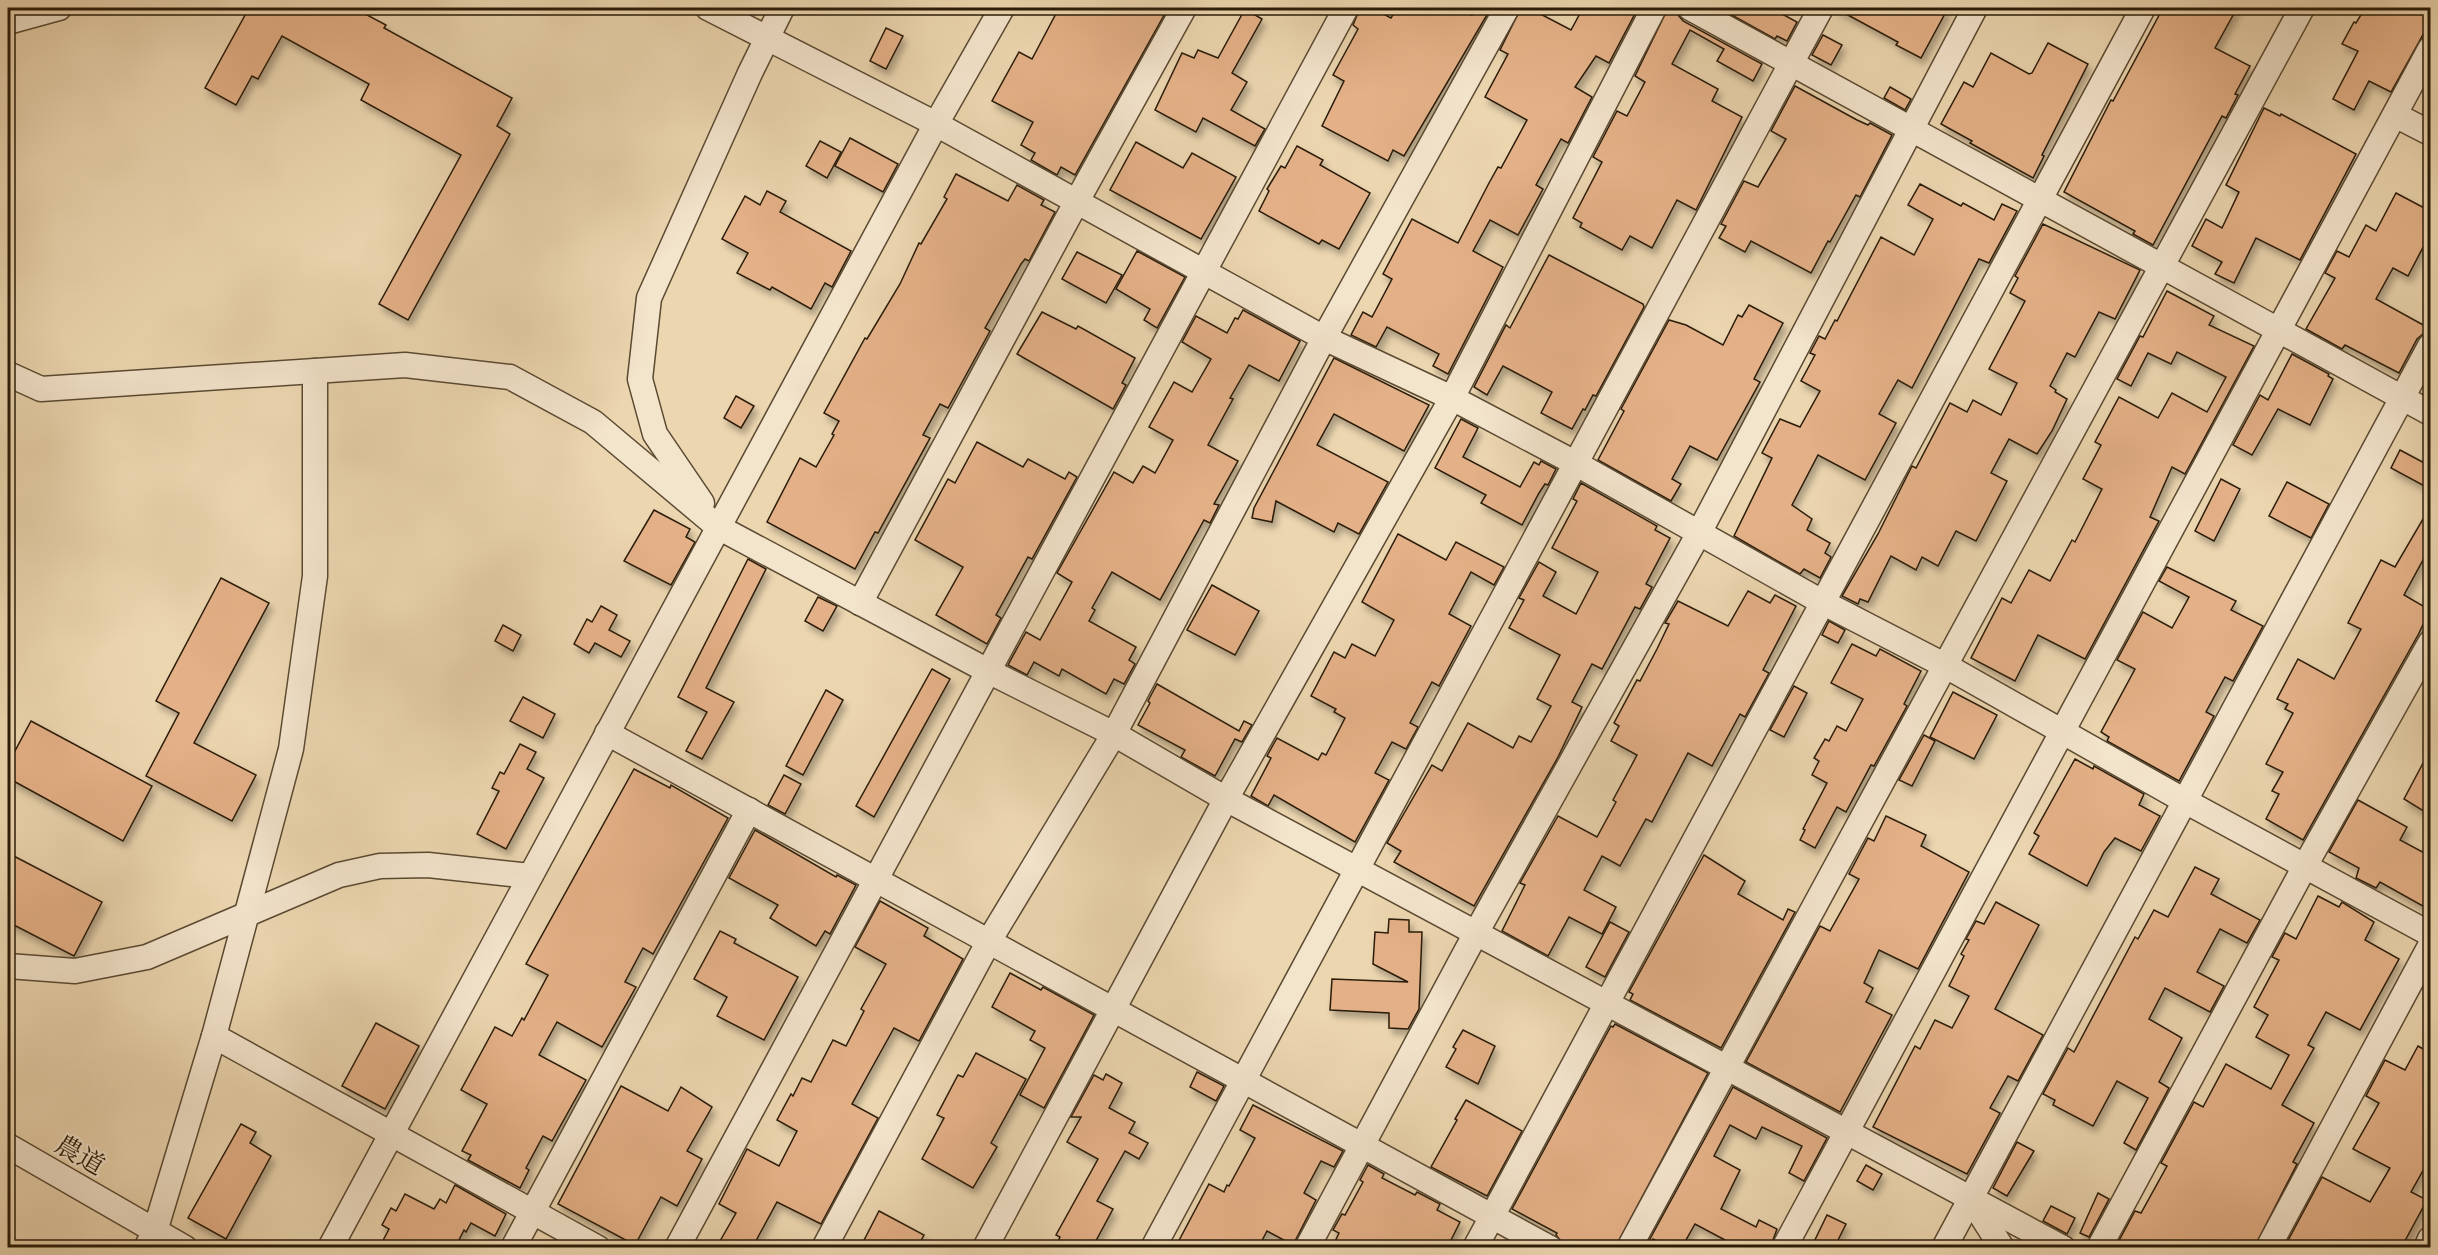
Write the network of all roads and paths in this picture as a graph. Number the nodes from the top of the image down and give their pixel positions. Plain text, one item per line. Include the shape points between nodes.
1 (59, 8) edge
2 (708, 8) edge
3 (782, 8) edge
4 (1002, 8) edge
5 (1184, 8) edge
6 (1346, 8) edge
7 (1507, 8) edge
8 (1654, 8) edge
9 (1690, 8) edge
10 (1821, 8) edge
11 (1975, 8) edge
12 (2143, 8) edge
13 (2302, 8) edge
14 (8, 22) edge
15 (767, 38) junction
16 (2430, 49) edge
17 (1791, 63) junction
18 (2395, 115) junction
19 (936, 124) junction
20 (1910, 128) junction
21 (2430, 133) edge
22 (2040, 199) junction
23 (1077, 201) junction
24 (2163, 266) junction
25 (1204, 270) junction
26 (2279, 330) junction
27 (1324, 338) junction
28 (2430, 346) edge
29 (315, 371) junction
30 (8, 374) edge
31 (1452, 398) junction
32 (2403, 398) junction
33 (2430, 413) edge
34 (1575, 464) junction
35 (718, 527) junction
36 (1699, 533) junction
37 (1822, 602) junction
38 (860, 603) junction
39 (2430, 643) edge
40 (1946, 666) junction
41 (988, 671) junction
42 (2063, 731) junction
43 (607, 733) junction
44 (1114, 734) junction
45 (1226, 799) junction
46 (2185, 801) junction
47 (749, 810) junction
48 (2305, 866) junction
49 (1357, 869) junction
50 (530, 876) junction
51 (876, 879) junction
52 (247, 914) junction
53 (1476, 933) junction
54 (2430, 934) edge
55 (989, 941) junction
56 (2430, 946) edge
57 (8, 966) edge
58 (1606, 1003) junction
59 (1113, 1010) junction
60 (214, 1036) junction
61 (1726, 1069) junction
62 (1243, 1080) junction
63 (1847, 1132) junction
64 (391, 1135) junction
65 (1362, 1145) junction
66 (8, 1146) edge
67 (1971, 1198) junction
68 (532, 1212) junction
69 (1492, 1216) junction
70 (151, 1239) edge
71 (2430, 1239) edge
72 (185, 1248) edge
73 (330, 1248) edge
74 (513, 1248) edge
75 (598, 1248) edge
76 (677, 1248) edge
77 (824, 1248) edge
78 (985, 1248) edge
79 (1153, 1248) edge
80 (1307, 1248) edge
81 (1475, 1248) edge
82 (1550, 1248) edge
83 (1629, 1248) edge
84 (1784, 1248) edge
85 (1944, 1248) edge
86 (2002, 1248) edge
87 (2063, 1248) edge
88 (2099, 1248) edge
89 (2268, 1248) edge
90 (2426, 1248) edge

1 - 14 street
2 - 15 street
3 - 15 street
4 - 19 street
5 - 23 street
6 - 25 street
7 - 27 street
8 - 31 street
9 - 17 street
10 - 17 street
11 - 20 street
12 - 22 street
13 - 24 street
15 - 19 street
15 - 35 street via 649,298 640,379 655,434
16 - 18 street
17 - 20 street
17 - 34 street
18 - 21 street
18 - 26 street
19 - 23 street
19 - 35 street
20 - 22 street
20 - 36 street
22 - 24 street
22 - 37 street
23 - 25 street
23 - 38 street
24 - 26 street
24 - 40 street
25 - 27 street
25 - 41 street
26 - 32 street
26 - 42 street
27 - 31 street
27 - 44 street
28 - 32 street
29 - 30 street via 41,389
29 - 35 street via 405,365 510,377 593,422
29 - 52 street via 315,576 291,749
31 - 34 street
31 - 45 street
32 - 33 street
32 - 46 street
34 - 36 street
34 - 49 street
35 - 38 street
35 - 43 street
36 - 37 street
36 - 53 street
37 - 40 street
37 - 58 street
38 - 41 street
39 - 48 street
40 - 42 street
40 - 61 street
41 - 44 street
41 - 51 street
42 - 46 street
42 - 63 street
43 - 47 street
43 - 50 street
44 - 45 street
44 - 55 street
45 - 49 street
45 - 59 street
46 - 48 street
46 - 67 street
47 - 51 street
47 - 68 street
48 - 54 street
48 - 88 street
49 - 53 street
49 - 62 street
50 - 52 street via 428,865 380,866 339,875
50 - 64 street
51 - 55 street
51 - 76 street
52 - 57 street via 147,957 75,971
52 - 60 street
53 - 58 street
53 - 65 street
55 - 59 street
55 - 77 street
56 - 89 street
58 - 61 street
58 - 69 street
59 - 62 street
59 - 78 street
60 - 64 street
60 - 70 street
61 - 63 street
61 - 83 street
62 - 65 street
62 - 79 street
63 - 67 street
63 - 84 street
64 - 68 street
64 - 73 street
65 - 69 street
65 - 80 street
66 - 70 street, 農道 via 124,1213
67 - 85 street
67 - 86 street
67 - 87 street
68 - 74 street
68 - 75 street
69 - 81 street
69 - 82 street
70 - 72 street, 農道
71 - 90 street

